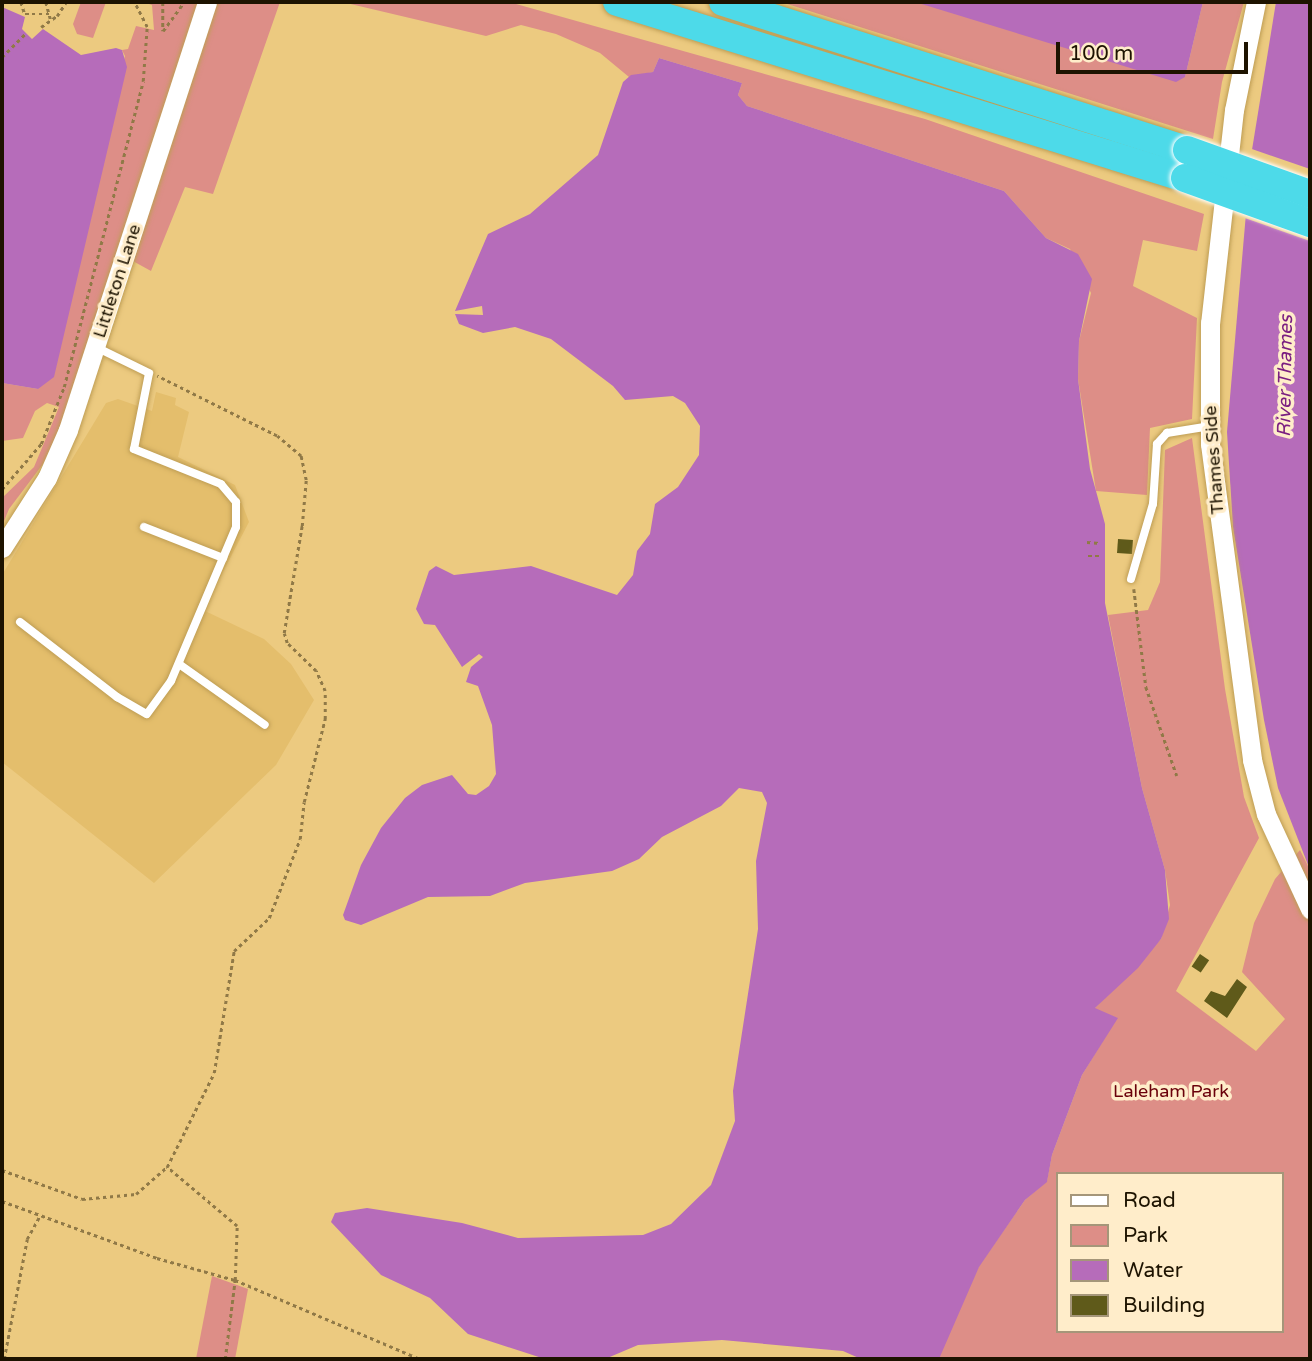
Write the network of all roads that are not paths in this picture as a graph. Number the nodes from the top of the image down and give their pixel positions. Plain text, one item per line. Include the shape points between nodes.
1 (207, 2) edge
2 (617, 2) edge
3 (723, 2) edge
4 (1256, 2) edge
5 (1186, 164) junction
6 (1310, 194) edge
7 (1310, 223) edge
8 (96, 347) junction
9 (1210, 426) junction
10 (144, 527) dead end
11 (2, 546) edge
12 (223, 558) junction
13 (1131, 579) road end
14 (20, 622) dead end
15 (179, 664) junction
16 (265, 724) dead end
17 (1310, 909) edge

1 - 8 street, Littleton Lane
2 - 5 highway
3 - 5 highway via 887,50
4 - 9 street, Thames Side via 1234,110 1210,323
5 - 6 highway, bridge
5 - 7 highway, bridge
8 - 11 street, Littleton Lane via 47,478
8 - 12 lane via 149,373 134,449 221,484 233,496 236,527
9 - 13 lane via 1167,433 1157,444 1153,503
9 - 17 street, Thames Side via 1215,503 1252,760 1266,814
10 - 12 lane
12 - 15 lane
14 - 15 lane via 141,712 154,709
15 - 16 lane

